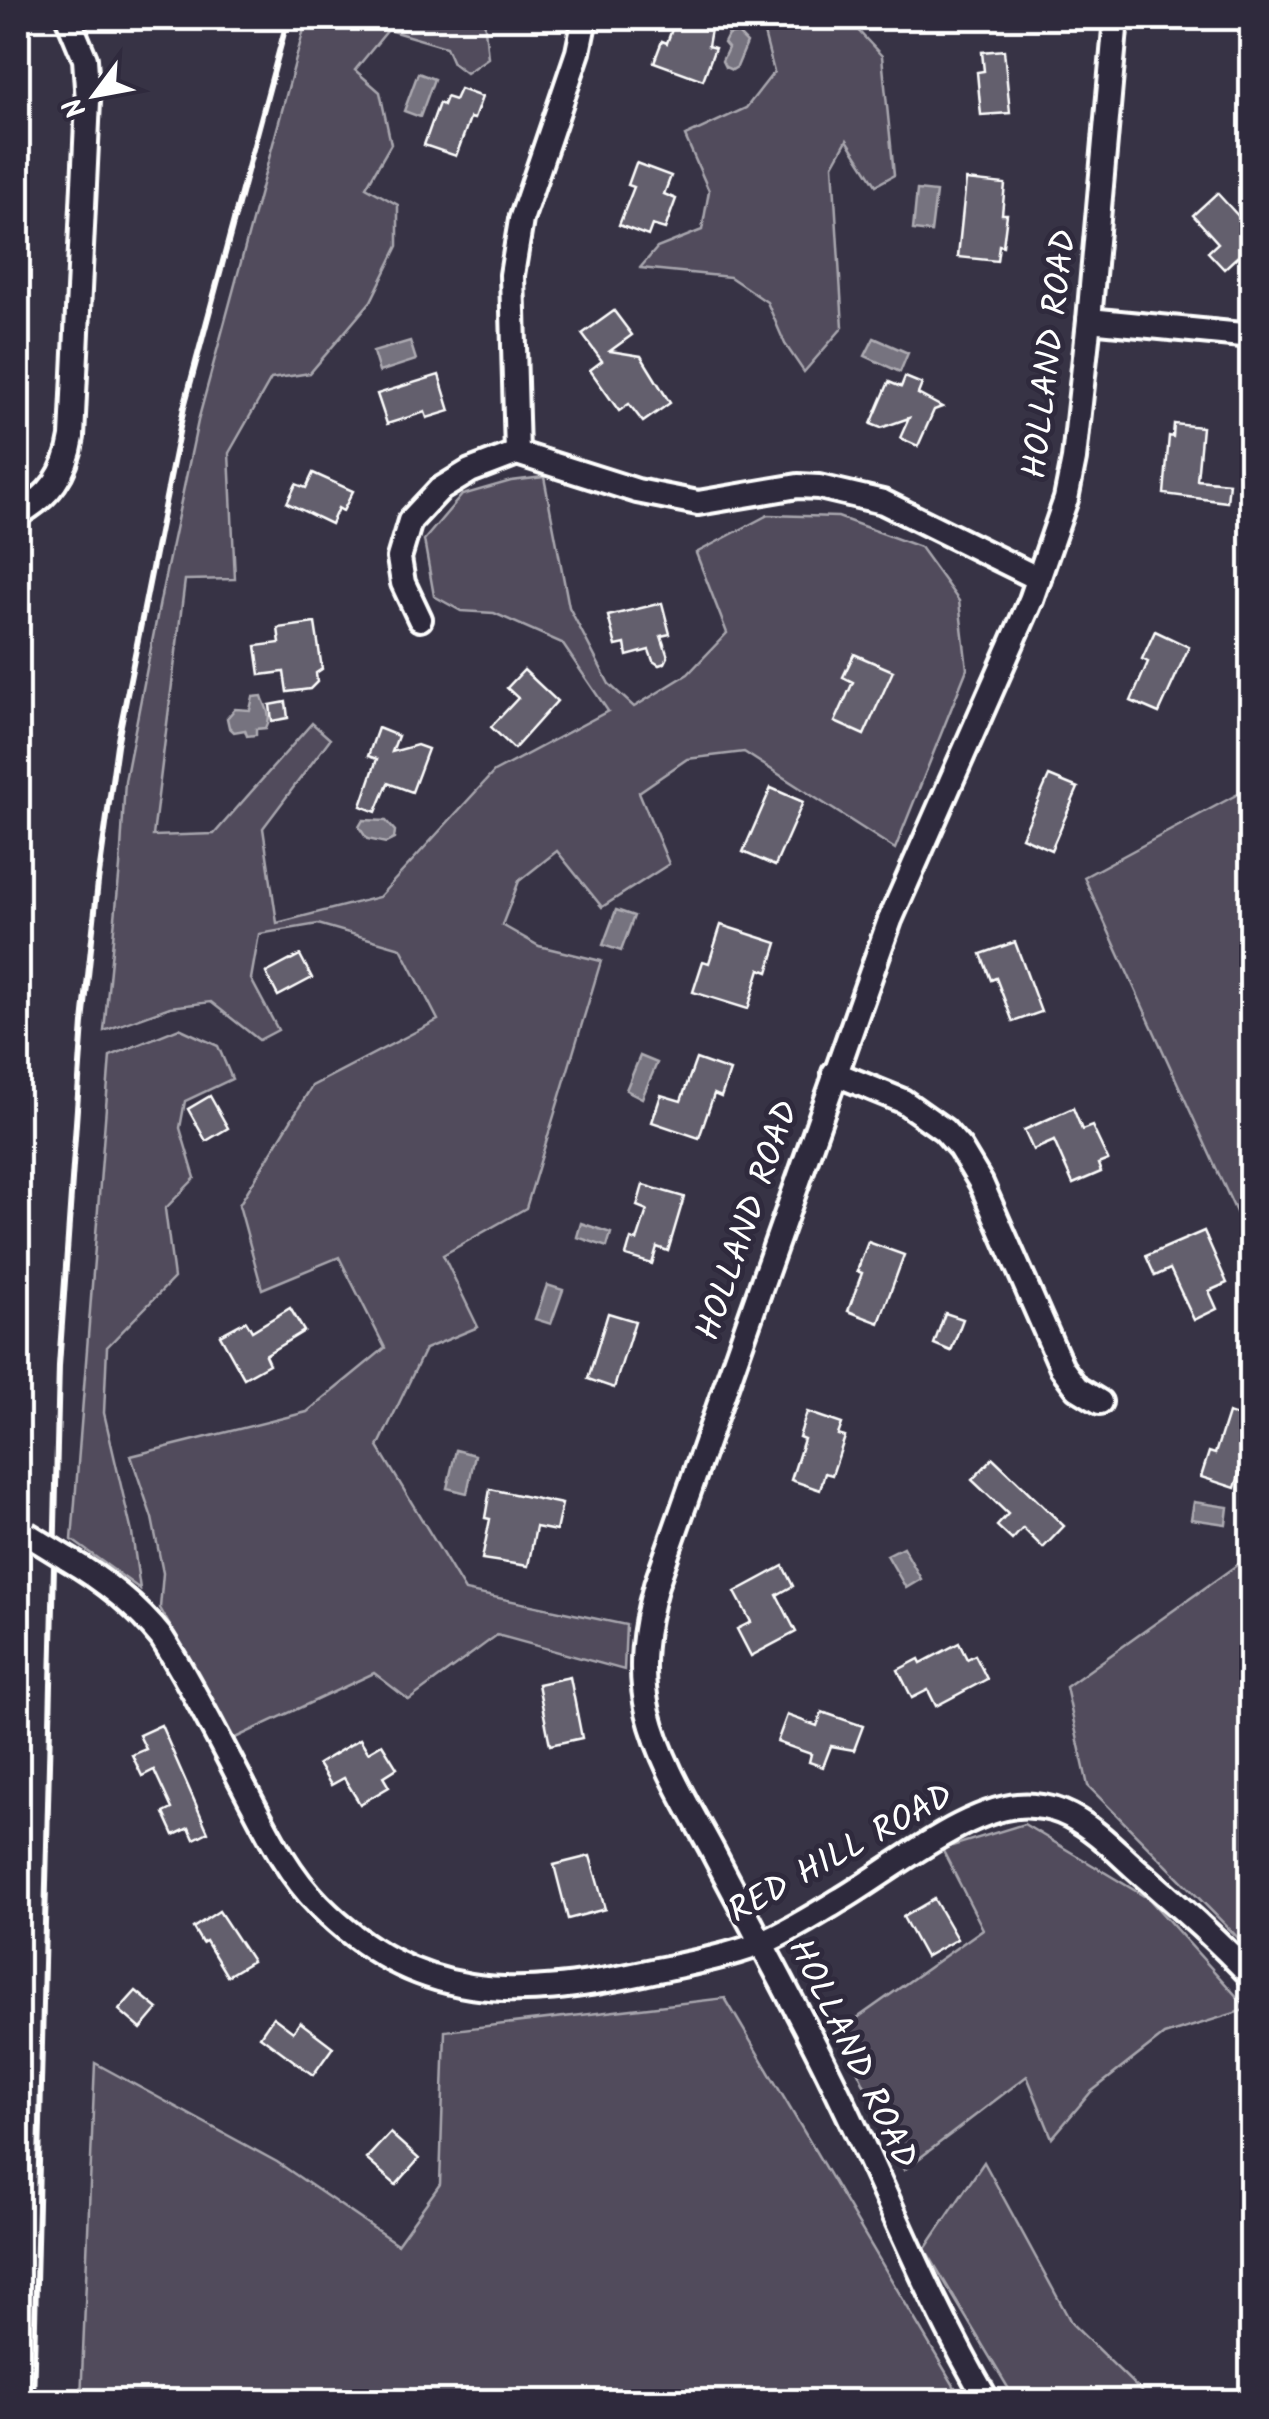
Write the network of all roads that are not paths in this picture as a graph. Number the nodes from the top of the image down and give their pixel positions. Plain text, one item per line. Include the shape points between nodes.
1 (68, 18) edge
2 (585, 18) edge
3 (1116, 18) edge
4 (1089, 320) junction
5 (1252, 336) edge
6 (517, 453) junction
7 (18, 514) edge
8 (1039, 578) junction
9 (420, 619) dead end
10 (834, 1072) junction
11 (1100, 1402) dead end
12 (22, 1532) edge
13 (761, 1943) junction
14 (1252, 1977) edge
15 (988, 2402) edge

1 - 7 street via 86,59 88,101 72,437 63,472 38,503
2 - 6 street via 521,220 512,275
3 - 4 street, HOLLAND ROAD
4 - 5 street
4 - 8 street, HOLLAND ROAD via 1072,472
6 - 8 street via 698,503 798,486 883,502
6 - 9 street via 439,490 410,521 399,558
8 - 10 street, HOLLAND ROAD via 890,920
10 - 11 street via 903,1101 960,1148 1062,1368
10 - 13 street, HOLLAND ROAD via 656,1585 644,1640 644,1690 657,1741
12 - 13 street, RED HILL ROAD, bridge via 146,1617 300,1884 342,1926 390,1959 466,1986 543,1991
13 - 14 street, RED HILL ROAD via 975,1817 1032,1806 1090,1828
13 - 15 street, HOLLAND ROAD

